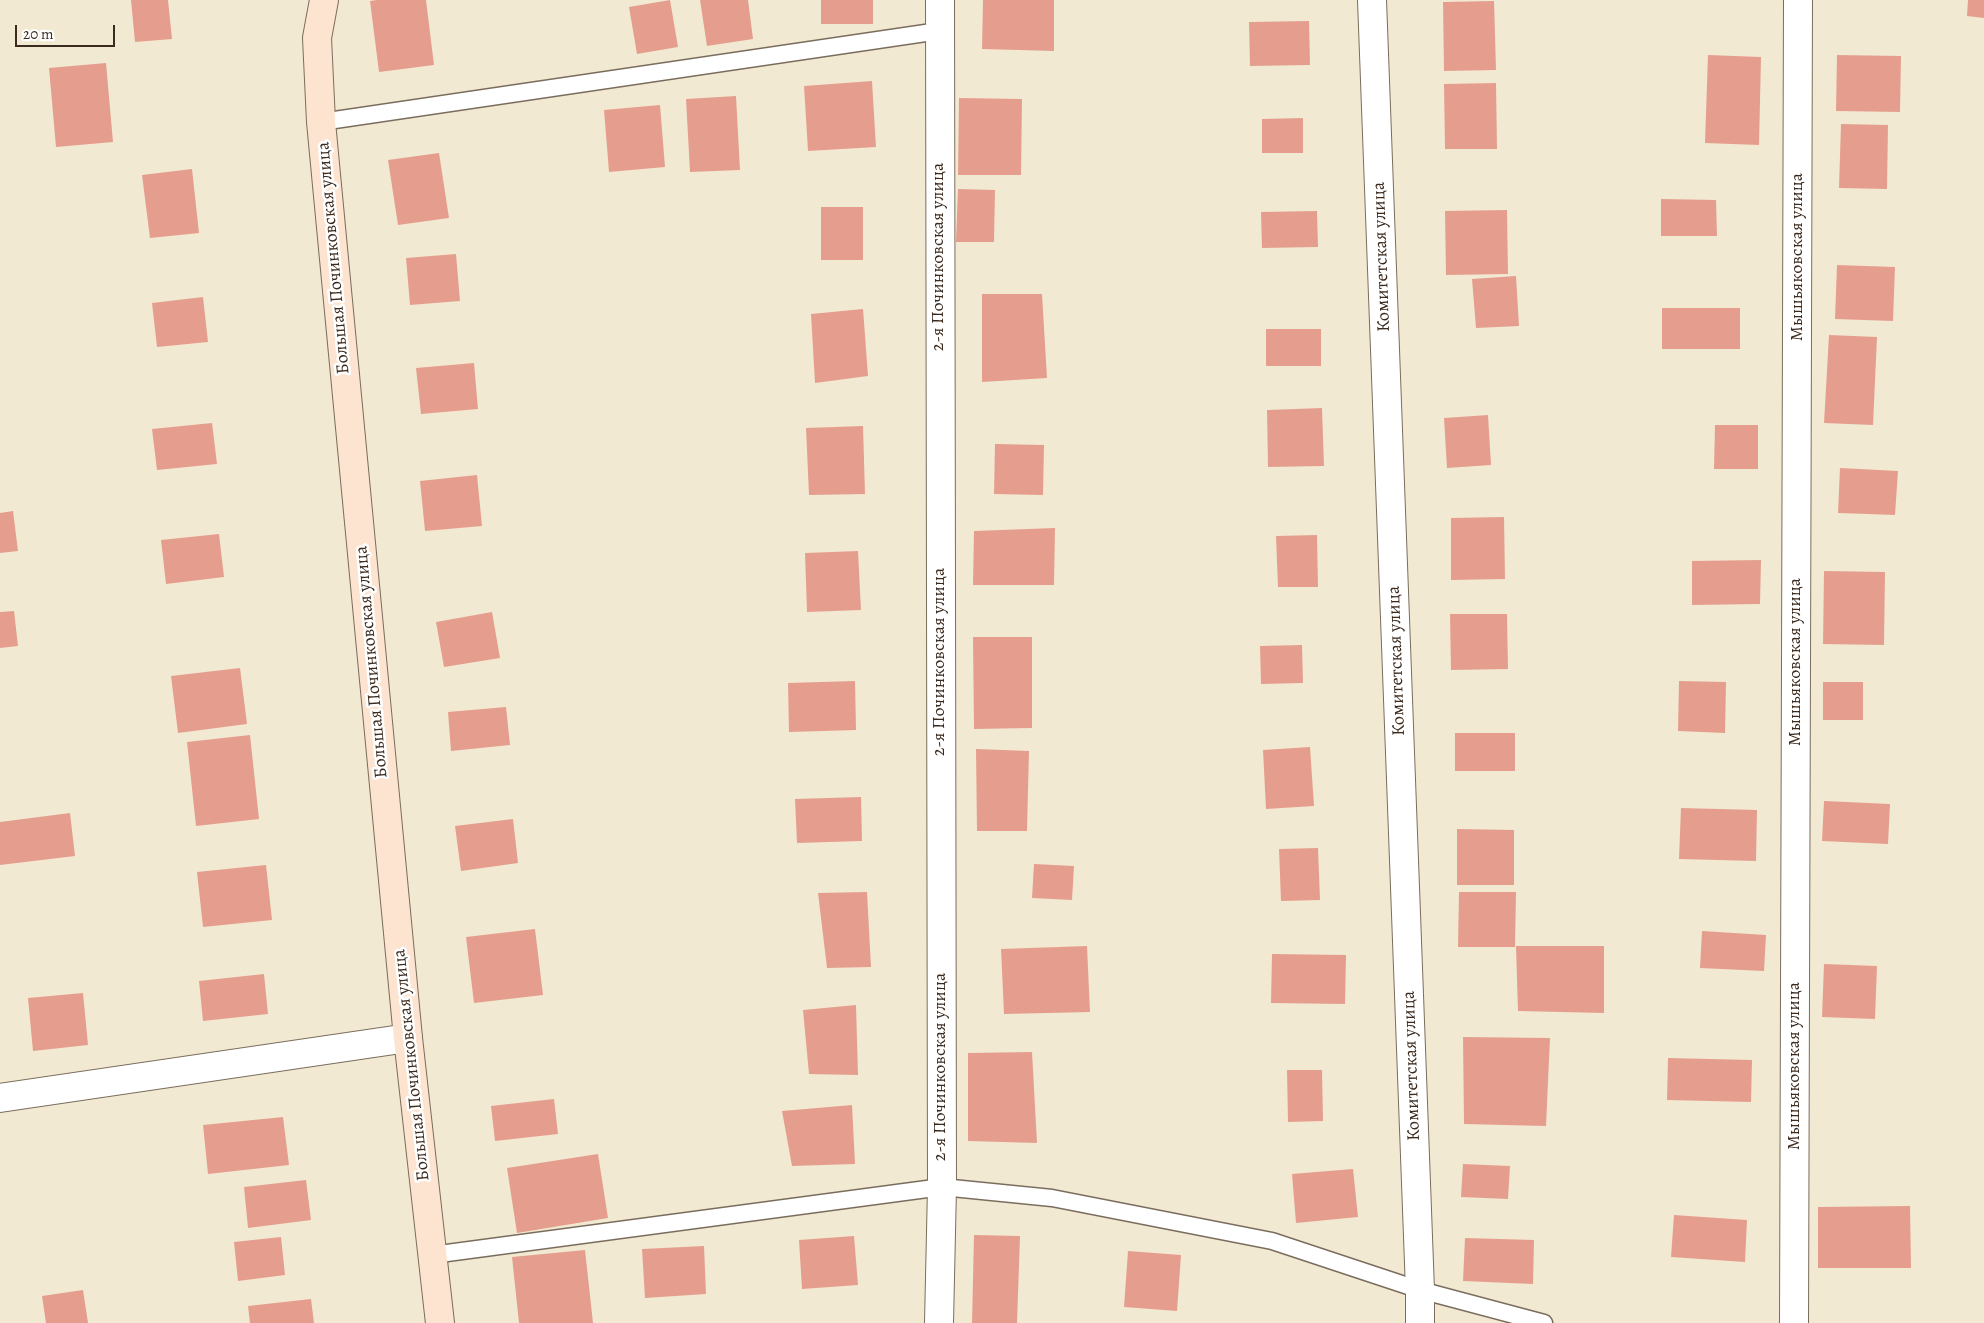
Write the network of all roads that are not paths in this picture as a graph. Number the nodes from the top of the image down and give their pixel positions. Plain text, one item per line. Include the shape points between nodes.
1 (324, 0) edge
2 (940, 0) edge
3 (1372, 0) edge
4 (1798, 0) edge
5 (939, 31) junction
6 (321, 122) junction
7 (408, 1038) junction
8 (0, 1098) edge
9 (942, 1187) junction
10 (432, 1255) junction
11 (1420, 1290) junction
12 (440, 1323) edge
13 (939, 1323) edge
14 (1420, 1323) edge
15 (1544, 1323) edge
16 (1794, 1323) edge

1 - 6 street, Большая Починковская улица via 317,38
2 - 5 street, 2-я Починковская улица
3 - 11 street, Комитетская улица
4 - 16 street, Мышьяковская улица
5 - 6 lane
5 - 9 street, 2-я Починковская улица
6 - 7 street, Большая Починковская улица
7 - 8 street
7 - 10 street, Большая Починковская улица
9 - 10 lane
9 - 11 lane via 1052,1198 1272,1241
9 - 13 street, 2-я Починковская улица
10 - 12 street, Большая Починковская улица
11 - 14 street, Комитетская улица
11 - 15 lane

